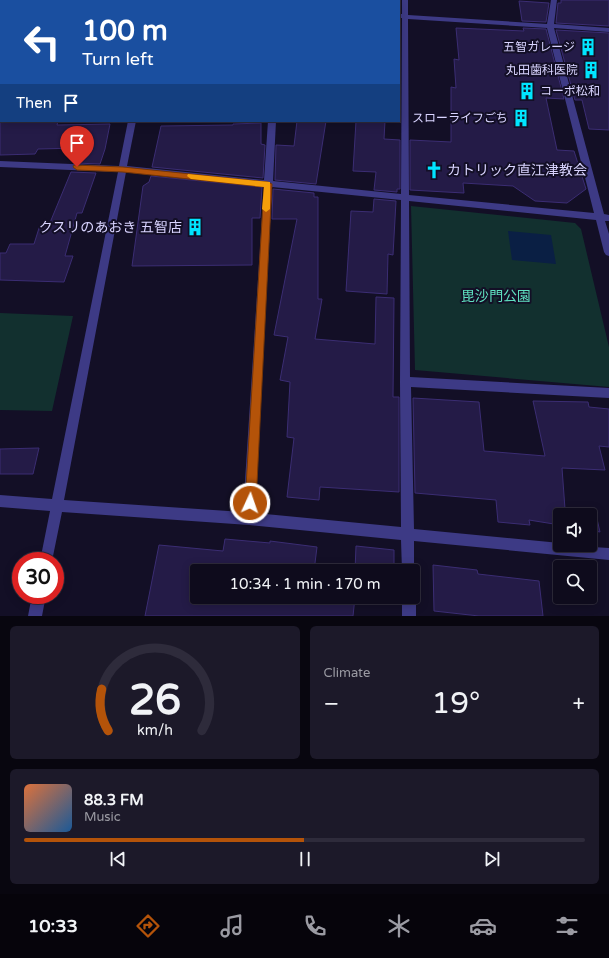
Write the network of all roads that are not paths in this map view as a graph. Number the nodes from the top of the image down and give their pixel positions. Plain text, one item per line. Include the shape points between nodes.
1 (405, 0) edge
2 (554, 0) edge
3 (402, 16) edge
4 (550, 26) junction
5 (609, 30) edge
6 (132, 122) edge
7 (272, 122) edge
8 (0, 164) edge
9 (123, 169) junction
10 (268, 184) junction
11 (405, 198) junction
12 (604, 217) edge
13 (609, 252) edge
14 (405, 382) junction
15 (609, 393) edge
16 (0, 501) edge
17 (57, 504) junction
18 (250, 519) junction
19 (408, 535) junction
20 (48, 552) edge
21 (609, 554) edge
22 (408, 564) edge
23 (37, 604) edge
24 (409, 604) edge
25 (35, 616) edge
26 (409, 616) edge

1 - 3 street
2 - 4 street
3 - 4 street
3 - 11 street
4 - 5 street
4 - 12 street
6 - 9 street
7 - 10 street
8 - 9 street
9 - 10 street
9 - 17 street
10 - 11 street
10 - 18 street
11 - 12 street
11 - 14 street
12 - 13 street
14 - 15 street
14 - 19 street
16 - 17 street
17 - 18 street
17 - 20 street
18 - 19 street
19 - 21 street
19 - 22 street
23 - 25 street
24 - 26 street

